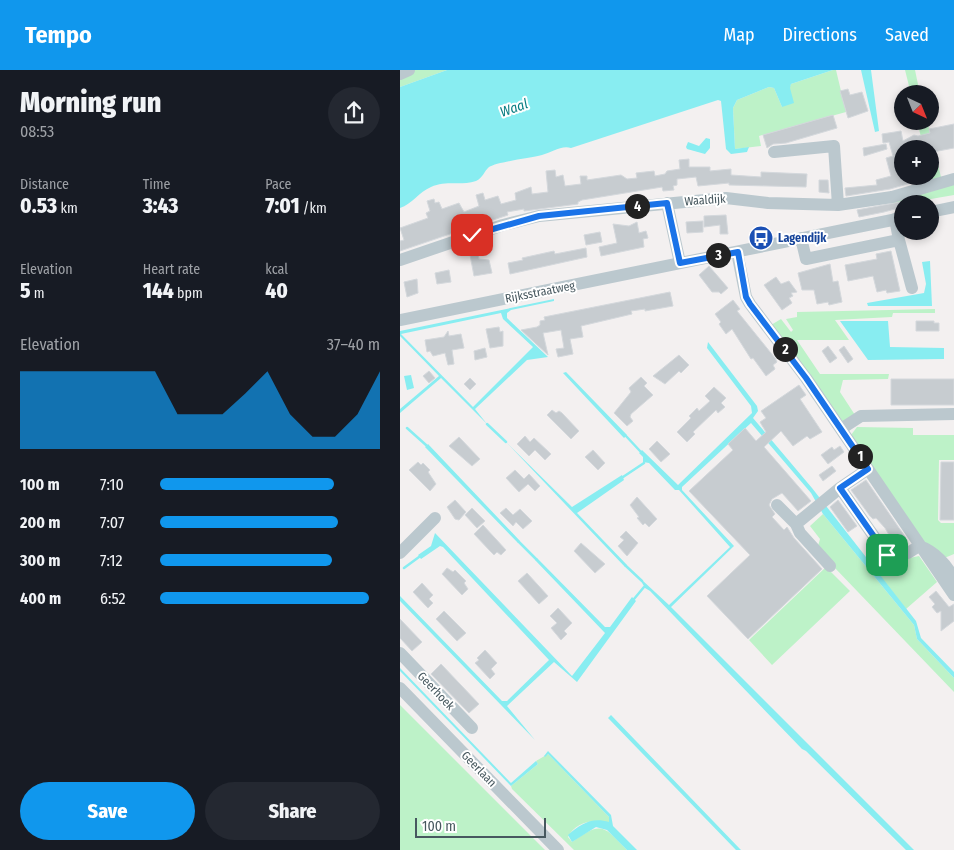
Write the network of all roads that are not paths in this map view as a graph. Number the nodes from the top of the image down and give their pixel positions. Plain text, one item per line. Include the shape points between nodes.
1 (409, 70) edge
2 (400, 74) edge
3 (774, 152) dead end
4 (954, 179) edge
5 (667, 203) junction
6 (838, 205) junction
7 (954, 207) edge
8 (939, 210) edge
9 (894, 220) edge
10 (801, 238) junction
11 (900, 240) joint
12 (738, 252) junction
13 (400, 260) edge
14 (680, 263) junction
15 (912, 288) dead end
16 (400, 320) edge
17 (954, 414) edge
18 (841, 429) junction
19 (868, 469) junction
20 (840, 488) junction
21 (777, 505) dead end
22 (435, 518) dead end
23 (796, 524) junction
24 (919, 546) junction
25 (400, 553) edge
26 (830, 566) dead end
27 (953, 573) edge
28 (954, 596) edge
29 (400, 653) edge
30 (400, 688) edge
31 (472, 728) dead end
32 (558, 850) edge

1 - 2 street
3 - 6 street via 834,146
4 - 6 street, Waaldijk via 892,197
5 - 6 street, Waaldijk via 726,198
5 - 13 street, Waaldijk via 539,216
5 - 14 street
7 - 8 street
9 - 10 street, Rijksstraatweg
10 - 11 street via 806,259
10 - 12 street, Rijksstraatweg
11 - 15 street
12 - 14 street, Rijksstraatweg
12 - 18 street via 750,304
14 - 16 street, Rijksstraatweg
17 - 18 street via 861,416
18 - 19 street
19 - 20 street
19 - 24 street
20 - 23 street
20 - 24 street via 887,555 908,553
21 - 23 street
22 - 25 street
23 - 26 street via 800,533
24 - 27 street via 929,550
24 - 28 street
29 - 31 street, Geerhoek
30 - 32 street, Geerlaan

